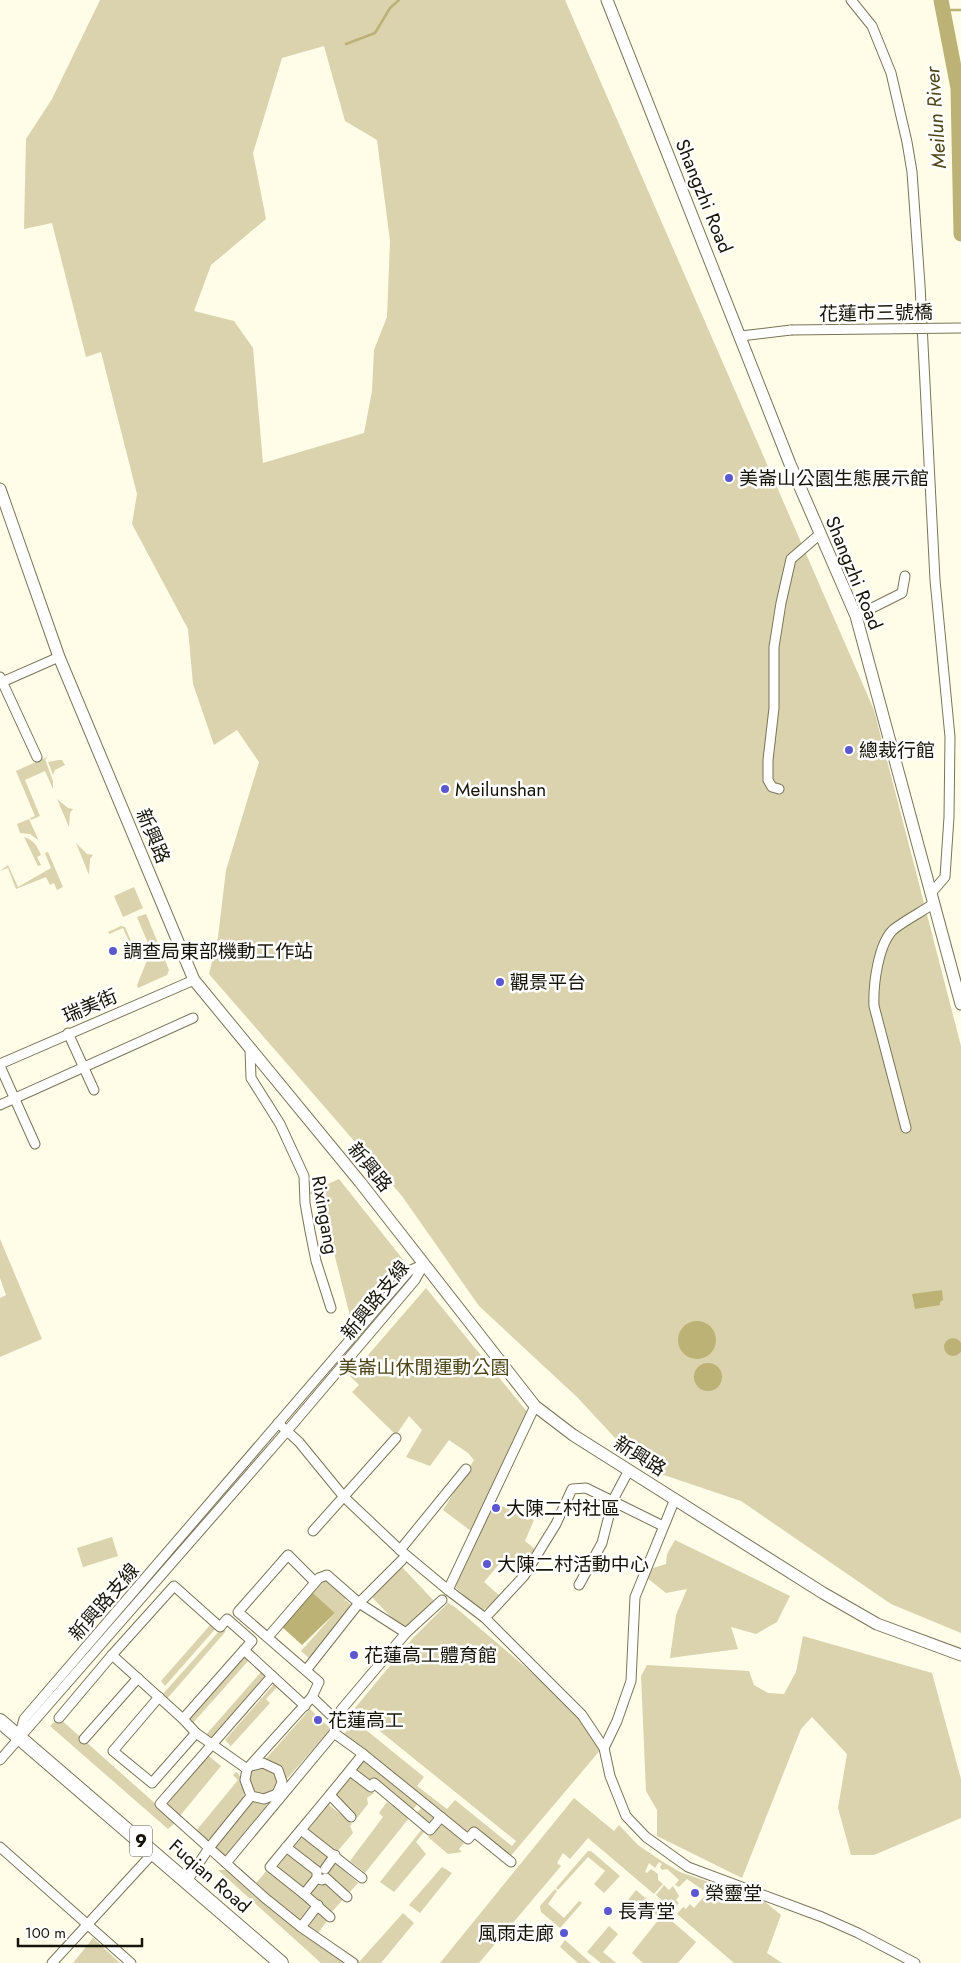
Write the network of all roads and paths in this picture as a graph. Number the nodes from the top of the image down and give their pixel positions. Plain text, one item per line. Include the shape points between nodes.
1 (607, 0) edge
2 (851, 0) edge
3 (961, 328) edge
4 (741, 336) junction
5 (0, 489) edge
6 (820, 534) junction
7 (905, 576) dead end
8 (856, 616) junction
9 (59, 657) junction
10 (1, 681) edge
11 (37, 757) dead end
12 (779, 789) dead end
13 (932, 892) junction
14 (933, 904) junction
15 (194, 980) junction
16 (961, 1004) edge
17 (192, 1018) dead end
18 (68, 1034) junction
19 (250, 1049) junction
20 (0, 1065) edge
21 (84, 1067) junction
22 (94, 1090) dead end
23 (14, 1099) junction
24 (0, 1105) edge
25 (906, 1128) dead end
26 (35, 1144) dead end
27 (424, 1264) junction
28 (331, 1308) dead end
29 (535, 1406) junction
30 (278, 1423) junction
31 (287, 1431) junction
32 (396, 1438) dead end
33 (466, 1469) dead end
34 (629, 1470) junction
35 (344, 1497) junction
36 (675, 1499) junction
37 (613, 1500) junction
38 (663, 1526) junction
39 (313, 1531) dead end
40 (400, 1550) junction
41 (402, 1560) dead end
42 (315, 1582) junction
43 (579, 1585) dead end
44 (448, 1590) junction
45 (442, 1600) dead end
46 (359, 1603) junction
47 (485, 1618) junction
48 (406, 1633) junction
49 (268, 1637) junction
50 (244, 1650) junction
51 (112, 1655) junction
52 (961, 1655) edge
53 (307, 1669) junction
54 (272, 1676) junction
55 (138, 1678) junction
56 (159, 1697) junction
57 (312, 1697) junction
58 (305, 1706) junction
59 (59, 1718) dead end
60 (183, 1719) junction
61 (336, 1720) junction
62 (0, 1721) edge
63 (196, 1733) junction
64 (334, 1733) junction
65 (19, 1737) junction
66 (84, 1739) dead end
67 (213, 1743) junction
68 (604, 1748) junction
69 (363, 1754) junction
70 (0, 1760) edge
71 (248, 1768) junction
72 (350, 1771) junction
73 (279, 1795) junction
74 (330, 1795) junction
75 (251, 1796) junction
76 (422, 1802) junction
77 (412, 1815) junction
78 (351, 1816) dead end
79 (441, 1817) junction
80 (302, 1830) junction
81 (286, 1846) junction
82 (0, 1847) edge
83 (209, 1848) junction
84 (154, 1852) junction
85 (335, 1855) junction
86 (511, 1862) dead end
87 (226, 1863) junction
88 (321, 1874) junction
89 (362, 1878) dead end
90 (187, 1881) junction
91 (304, 1894) junction
92 (347, 1897) dead end
93 (318, 1905) junction
94 (330, 1918) dead end
95 (87, 1923) junction
96 (300, 1927) junction
97 (52, 1963) edge
98 (131, 1963) edge
99 (281, 1963) edge
100 (352, 1963) edge
101 (914, 1963) edge

1 - 4 street, Shangzhi Road
2 - 13 street via 872,26 891,72 912,172 935,580 950,737 944,877
3 - 4 street, 花蓮市三號橋, bridge via 791,330
4 - 6 street, Shangzhi Road
5 - 9 street, 新興路
6 - 8 street, Shangzhi Road
6 - 12 street via 791,559 779,612 768,760 768,780 772,787
7 - 8 street via 902,593
8 - 13 street, Shangzhi Road
9 - 10 street
9 - 15 street, 新興路
10 - 11 street
13 - 14 street, Shangzhi Road
14 - 16 street, Shangzhi Road
14 - 25 street via 894,929 889,936 878,965 874,992 874,1006
15 - 18 street, 瑞美街
15 - 19 street, 新興路
17 - 21 street
18 - 20 street, 瑞美街
18 - 21 street
19 - 27 street, 新興路
19 - 28 street, Rixingang via 251,1078 280,1124 304,1176 305,1203 316,1262
20 - 23 street
21 - 22 street
21 - 23 street
23 - 24 street
23 - 26 street
27 - 29 street, 新興路
27 - 30 street, 新興路支線 via 409,1271
27 - 31 street, 新興路支線 via 415,1280
29 - 34 street, 新興路 via 573,1435
29 - 44 street
30 - 31 street
30 - 65 street, 新興路支線 via 24,1719
31 - 35 street
31 - 65 street, 新興路支線 via 46,1710
32 - 35 street
33 - 40 street
34 - 36 street, 新興路
34 - 37 street
35 - 39 street
35 - 40 street
36 - 38 street
36 - 52 street, 新興路 via 877,1624
37 - 38 street
37 - 43 street via 602,1542
37 - 47 street via 586,1488 572,1489 556,1524 524,1576
38 - 68 street via 635,1597 631,1681
40 - 44 street
41 - 46 street
42 - 46 street via 327,1575
42 - 49 street
42 - 49 street via 288,1555 238,1612
44 - 47 street
45 - 48 street
46 - 48 street
46 - 53 street
47 - 68 street via 582,1715
48 - 61 street
49 - 53 street
50 - 51 street via 252,1641 227,1619 220,1626 174,1586
50 - 54 street
50 - 60 street
51 - 55 street
51 - 59 street
53 - 57 street via 319,1682
54 - 58 street
54 - 67 street
55 - 56 street
55 - 66 street
56 - 60 street
56 - 63 street via 113,1750 152,1783
57 - 58 street
57 - 61 street
58 - 71 street
60 - 63 street
61 - 64 street
62 - 65 main road, Fuqian Road / 9
63 - 67 street
64 - 69 street
64 - 73 street
65 - 70 street
65 - 84 main road, Fuqian Road / 9
67 - 71 street
67 - 83 street via 160,1804
68 - 101 street via 610,1776 626,1816 666,1852 688,1867 822,1917
69 - 72 street
69 - 76 street
71 - 73 street via 262,1763 278,1770 282,1782
71 - 75 street via 245,1780
72 - 74 street
72 - 77 street via 370,1788 374,1783
73 - 75 street via 264,1799
73 - 87 street
74 - 78 street
74 - 80 street
75 - 83 street
76 - 77 street
76 - 79 street
77 - 79 street via 430,1830
79 - 86 street via 468,1839 474,1832
80 - 81 street
80 - 85 street
81 - 88 street
81 - 91 street via 270,1867
82 - 95 street
83 - 87 street
83 - 90 street
84 - 90 main road, Fuqian Road / 9
84 - 95 street
85 - 88 street
85 - 89 street
87 - 96 street
88 - 91 street
88 - 92 street
90 - 99 main road, Fuqian Road / 9
91 - 93 street
93 - 94 street
93 - 96 street
95 - 97 street
95 - 98 street
96 - 100 street

